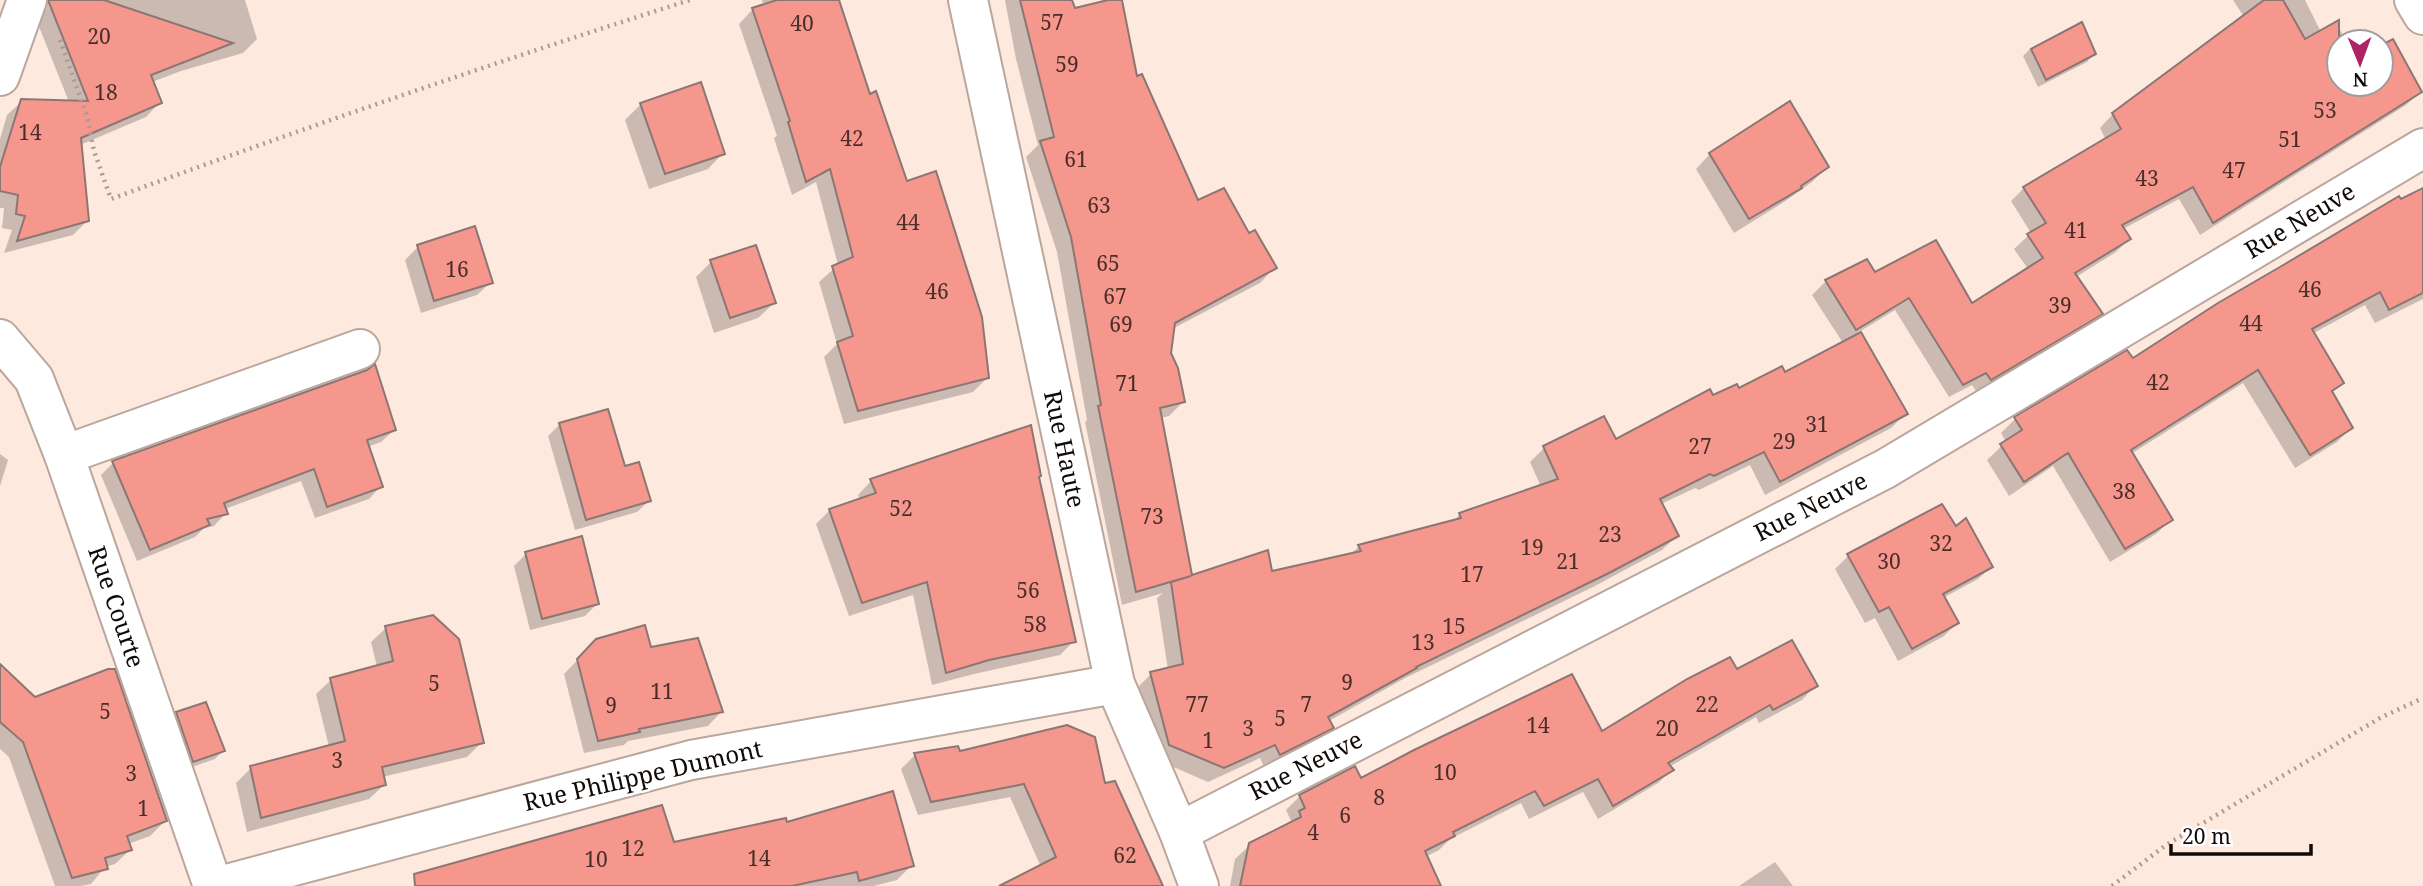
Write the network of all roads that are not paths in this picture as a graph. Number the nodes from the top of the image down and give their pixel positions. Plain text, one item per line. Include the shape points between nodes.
1 (27, 0) edge
2 (968, 0) edge
3 (2414, 0) edge
4 (2423, 15) edge
5 (0, 76) edge
6 (2423, 148) edge
7 (0, 339) edge
8 (360, 349) dead end
9 (64, 455) junction
10 (1115, 684) junction
11 (1179, 832) junction
12 (213, 886) edge
13 (219, 886) edge
14 (1199, 886) edge

1 - 5 street
2 - 10 street, Rue Haute
3 - 4 street
6 - 11 street, Rue Neuve via 1885,469
7 - 9 street, Rue Courte via 34,379
8 - 9 street
9 - 12 street, Rue Courte
10 - 11 street, Rue Haute
10 - 13 street, Rue Philippe Dumont via 691,760
11 - 14 street, Rue Haute

